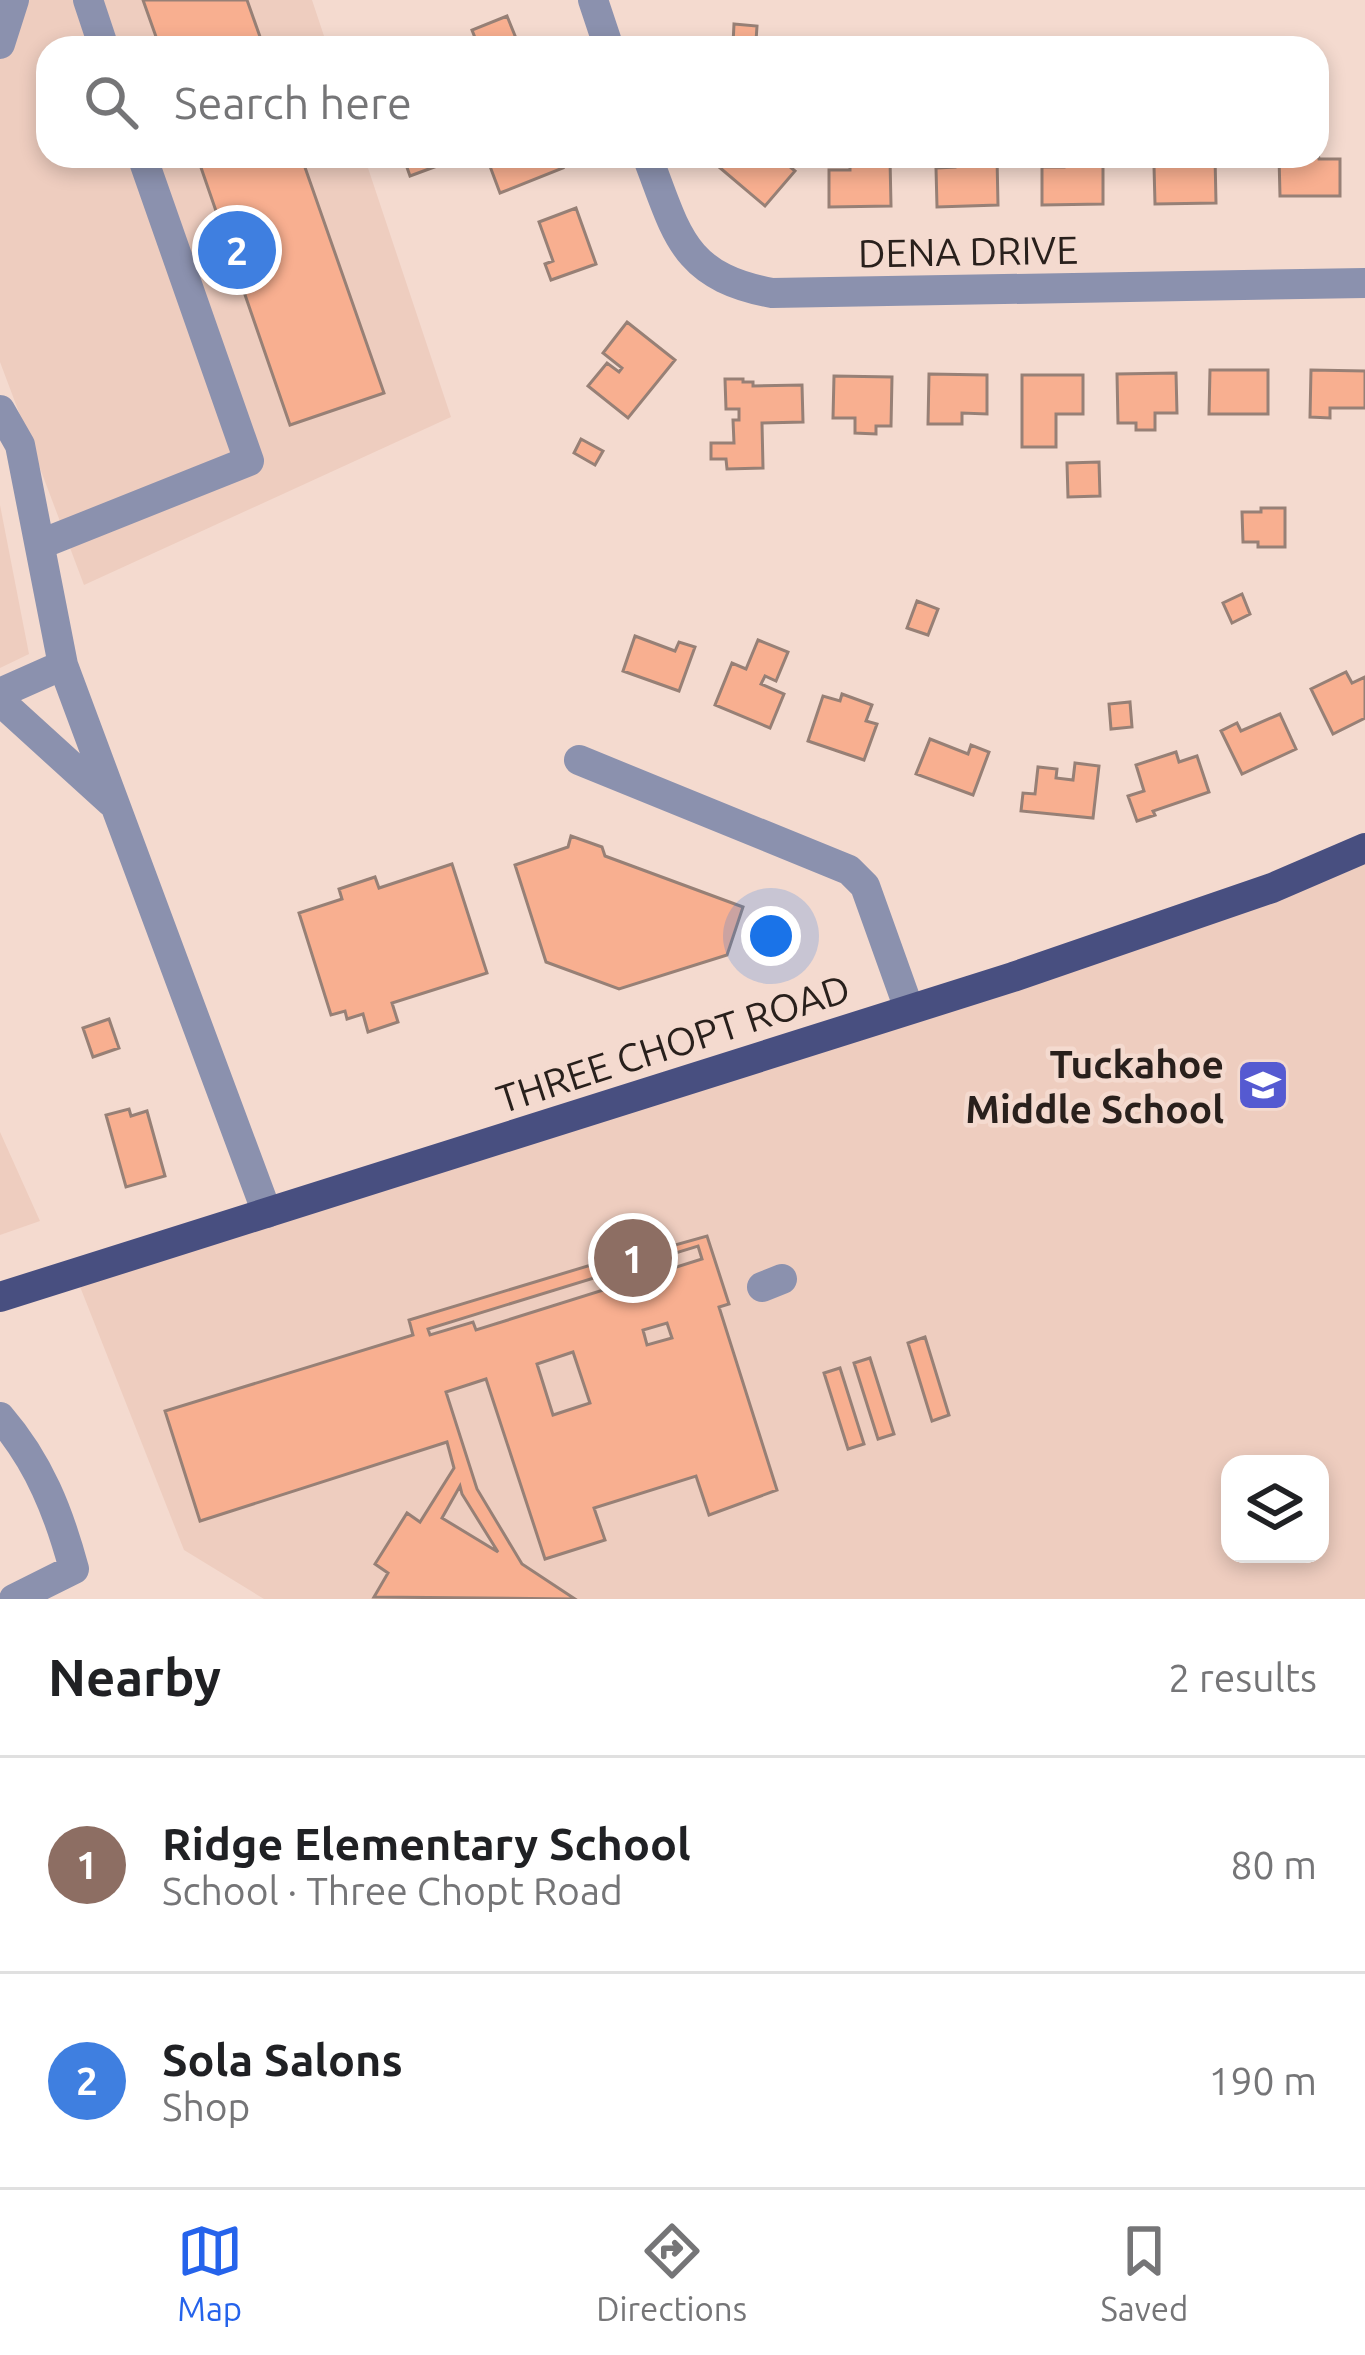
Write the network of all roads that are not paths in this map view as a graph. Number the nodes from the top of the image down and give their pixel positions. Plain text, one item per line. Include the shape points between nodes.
1 (14, 0) edge
2 (88, 0) edge
3 (593, 0) edge
4 (100, 36) edge
5 (605, 36) edge
6 (0, 44) edge
7 (146, 168) edge
8 (652, 168) edge
9 (1365, 283) edge
10 (0, 410) edge
11 (41, 544) junction
12 (63, 665) junction
13 (0, 697) edge
14 (579, 760) dead end
15 (114, 805) junction
16 (1365, 848) edge
17 (909, 1009) junction
18 (267, 1213) junction
19 (0, 1297) edge
20 (0, 1417) edge
21 (14, 1599) edge

1 - 6 street
2 - 4 street
3 - 5 street
7 - 11 street via 249,461
8 - 9 street, DENA DRIVE via 697,261 740,287 772,293
10 - 11 street via 20,445
11 - 12 street
12 - 13 street
12 - 15 street
13 - 15 street
14 - 17 street via 849,870 865,886
15 - 18 street
16 - 17 main road, THREE CHOPT ROAD via 1181,920
17 - 18 main road, THREE CHOPT ROAD
18 - 19 main road, THREE CHOPT ROAD
20 - 21 street via 58,1508 74,1569

